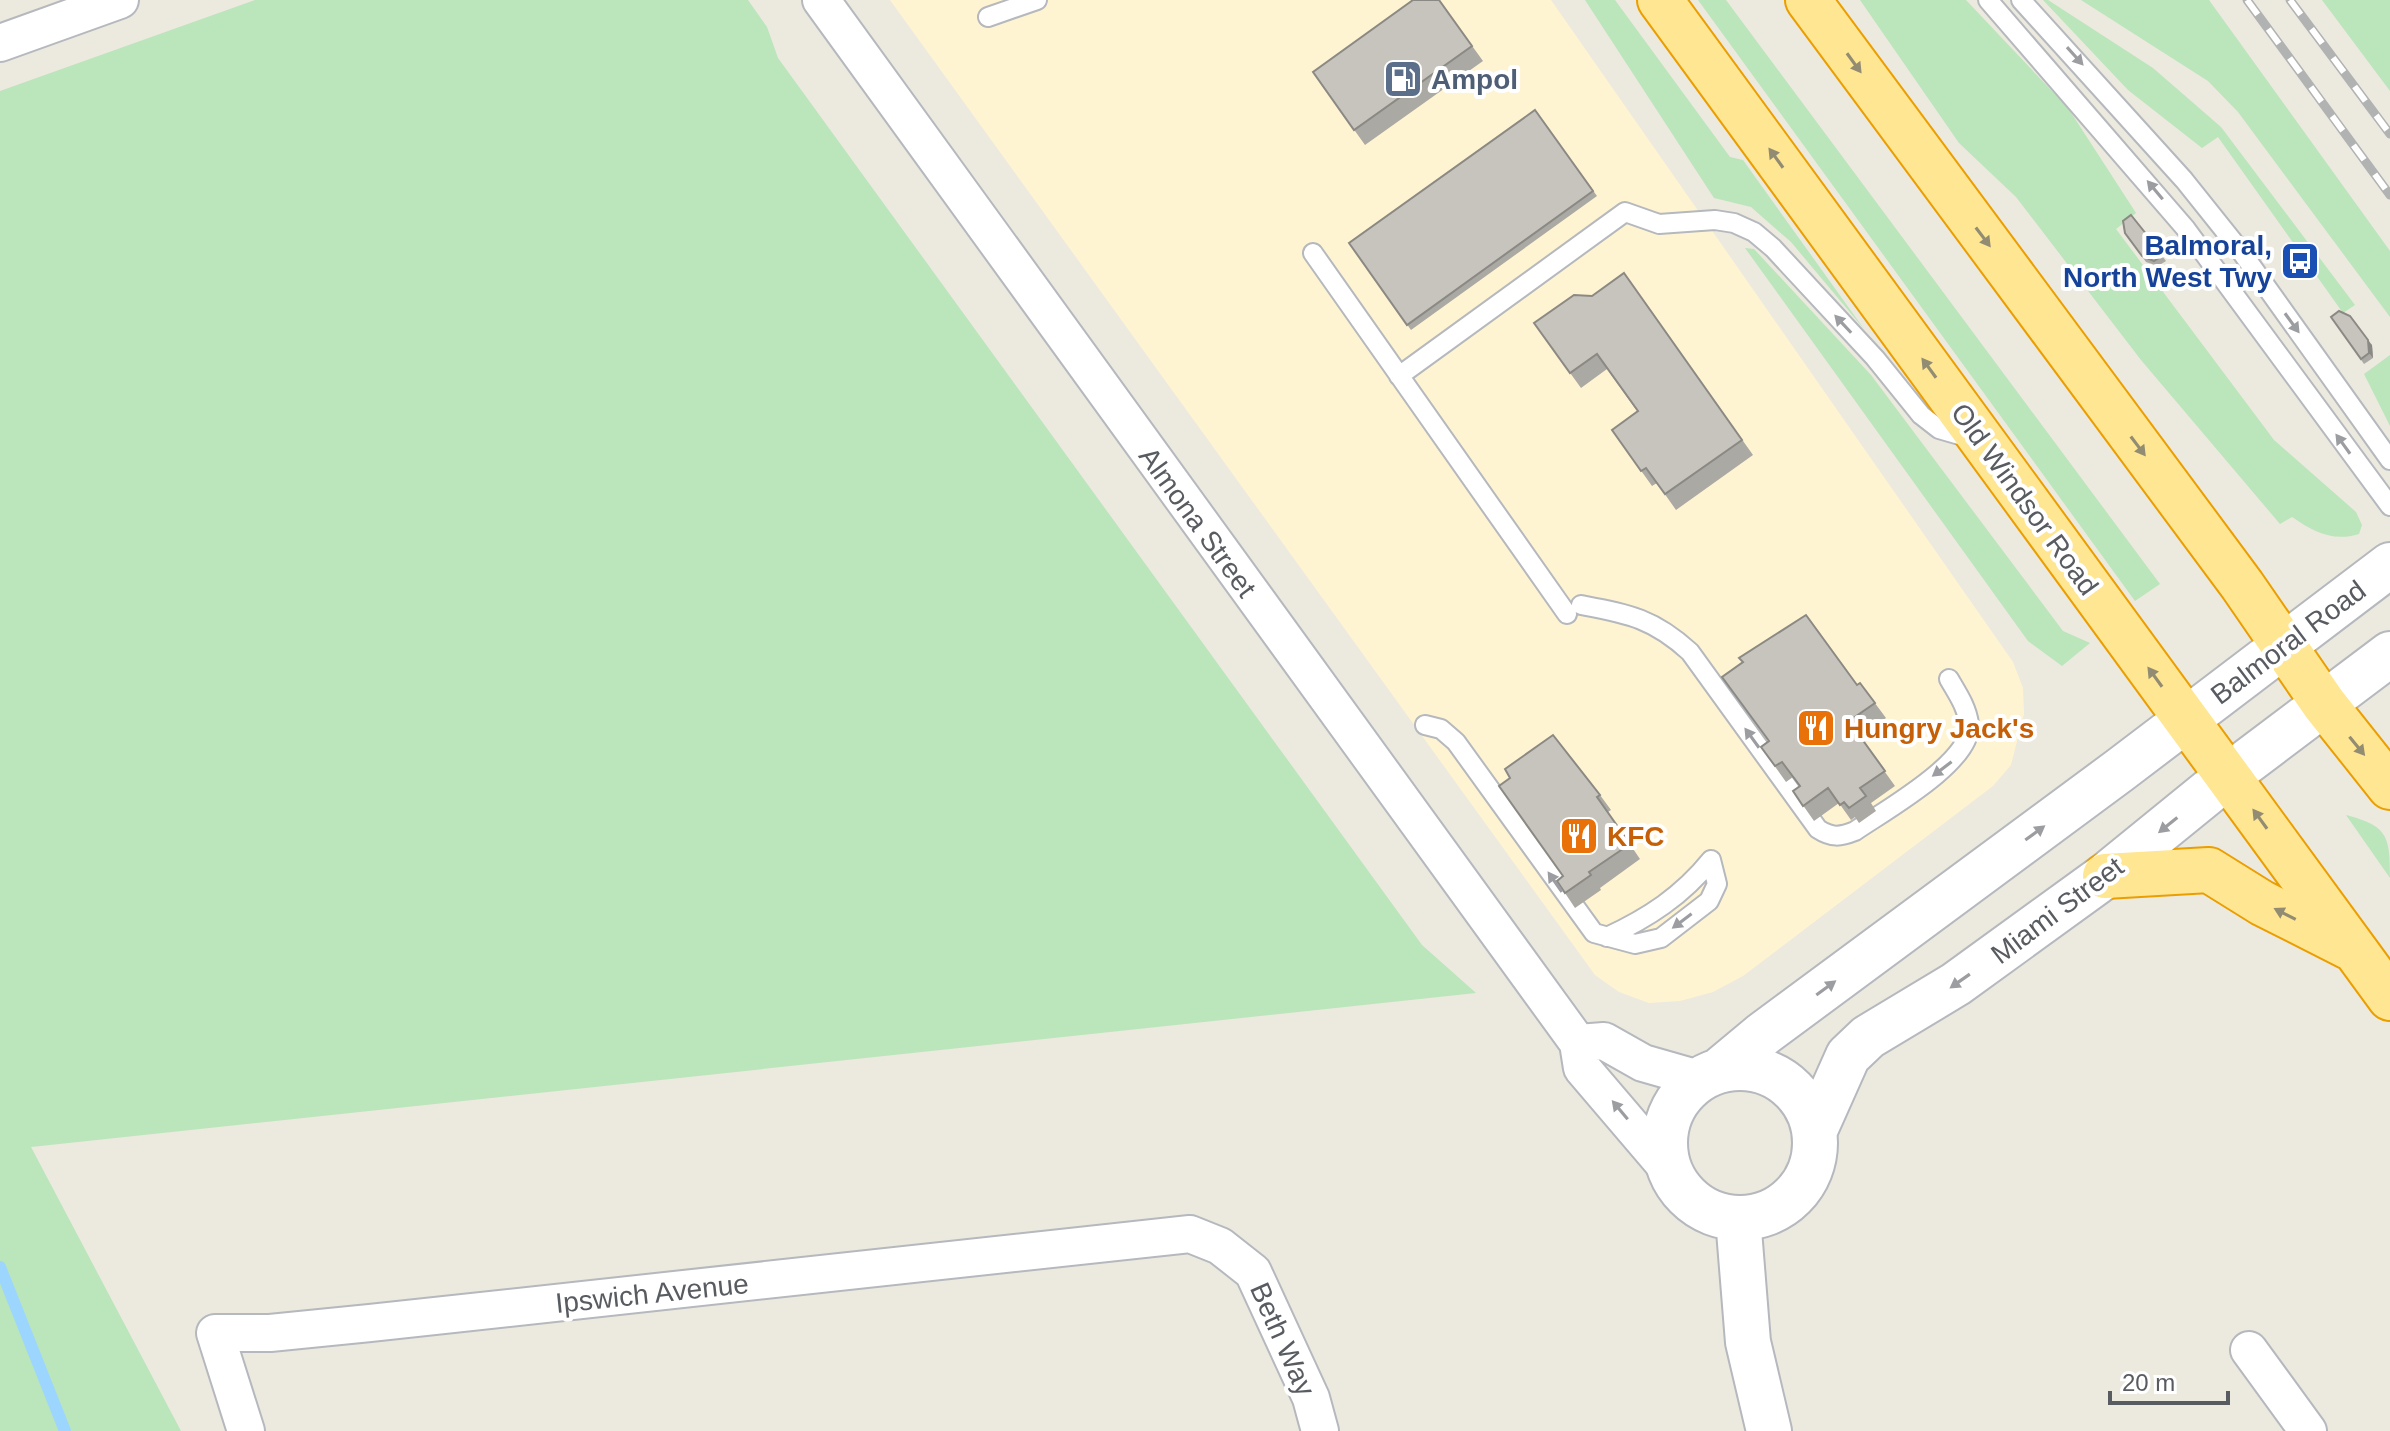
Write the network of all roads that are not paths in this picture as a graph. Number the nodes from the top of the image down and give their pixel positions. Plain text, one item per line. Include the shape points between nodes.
1 (120, 0) edge
2 (821, 0) edge
3 (1037, 0) edge
4 (1660, 0) edge
5 (1808, 0) edge
6 (1988, 0) edge
7 (2021, 0) edge
8 (988, 17) dead end
9 (0, 43) edge
10 (1313, 253) dead end
11 (1399, 376) junction
12 (1984, 443) junction
13 (2390, 460) edge
14 (2390, 506) edge
15 (2390, 565) edge
16 (2284, 646) junction
17 (2390, 654) edge
18 (1949, 679) dead end
19 (2324, 704) junction
20 (2187, 720) junction
21 (1425, 725) dead end
22 (2228, 776) junction
23 (2390, 787) edge
24 (1711, 860) dead end
25 (2105, 876) junction
26 (2355, 950) junction
27 (2390, 998) edge
28 (1578, 1043) junction
29 (1710, 1074) junction
30 (1815, 1130) junction
31 (1669, 1170) junction
32 (1738, 1218) junction
33 (1190, 1234) joint
34 (2249, 1350) dead end
35 (246, 1431) edge
36 (1320, 1431) edge
37 (1769, 1431) edge
38 (2308, 1431) edge

1 - 9 street
2 - 28 street, Almona Street
3 - 8 lane
12 -> 4 highway, Old Windsor Road
5 -> 16 highway
14 -> 6 lane via 2186,229
7 -> 13 lane via 2126,112 2221,227
10 - 11 lane
12 -> 11 lane via 1939,429 1921,415 1773,248 1754,232 1715,220 1659,224 1625,212
18 -> 11 lane via 1970,726 1964,749 1855,831 1829,836 1818,829 1690,652 1668,631 1639,616 1574,610
20 -> 12 highway, Old Windsor Road
15 - 16 street, Balmoral Road
16 - 19 highway
16 - 20 street, Balmoral Road
17 - 19 street
19 - 22 street, Miami Street
19 -> 23 highway
20 - 22 highway, Old Windsor Road
29 -> 20 street
24 -> 21 lane via 1717,884 1709,901 1661,938 1635,944 1594,933 1456,742 1441,729
22 -> 25 street, Miami Street
26 -> 22 highway, Old Windsor Road
26 -> 25 highway via 2209,870
25 -> 30 street, Miami Street via 1956,984 1868,1037 1848,1056
26 - 27 highway, Old Windsor Road
28 - 29 street via 1604,1041 1643,1063
31 -> 28 street, Almona Street via 1582,1068
29 - 30 street via 1745,1067 1769,1072 1806,1105
29 - 31 street via 1679,1098 1667,1122 1664,1148
30 - 32 street via 1815,1157 1806,1181 1788,1202 1764,1214
31 - 32 street via 1696,1205
32 - 37 street via 1748,1342
33 - 35 street, Ipswich Avenue via 386,1322 215,1333
33 - 36 street, Beth Way via 1220,1246 1253,1272 1311,1398
34 - 38 street

